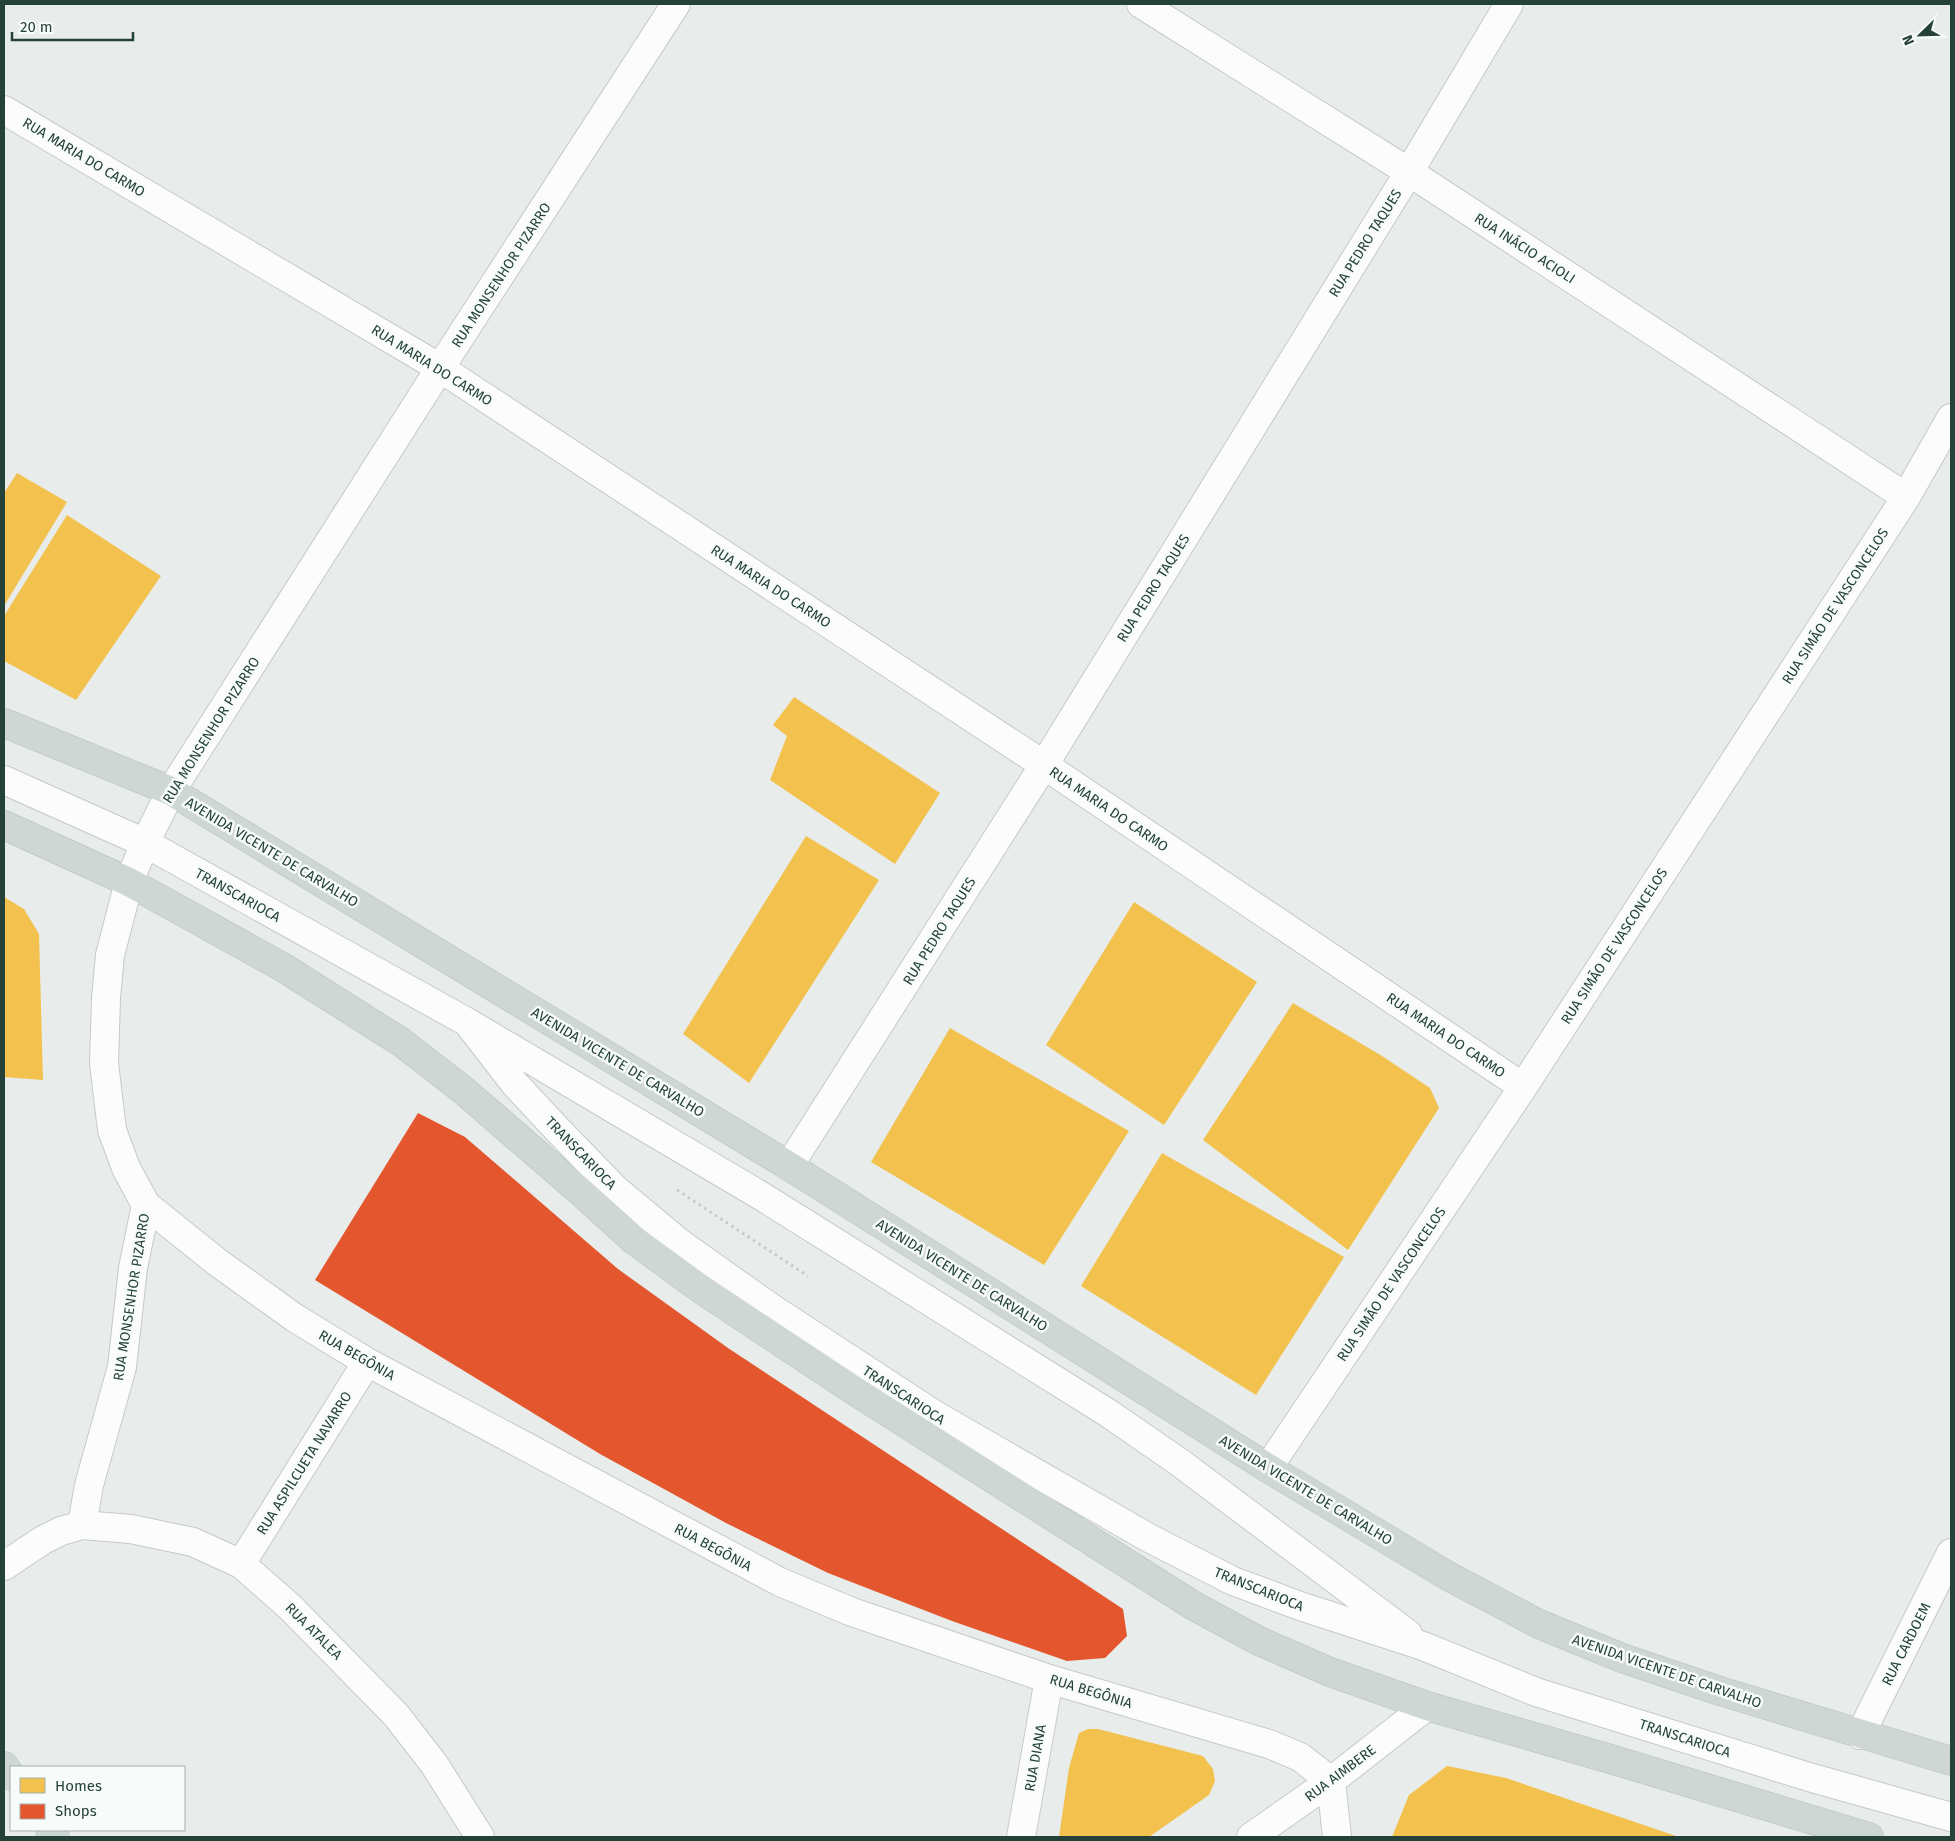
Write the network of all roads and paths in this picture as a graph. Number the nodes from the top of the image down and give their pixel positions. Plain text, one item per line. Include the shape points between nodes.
1 (676, 4) edge
2 (1141, 4) edge
3 (1509, 4) edge
4 (4, 110) edge
5 (1408, 172) junction
6 (440, 368) junction
7 (1951, 418) edge
8 (1906, 497) junction
9 (4, 722) edge
10 (1044, 765) junction
11 (4, 780) edge
12 (172, 792) junction
13 (4, 825) edge
14 (145, 843) junction
15 (129, 882) junction
16 (467, 1022) junction
17 (1523, 1087) junction
18 (789, 1166) junction
19 (673, 1187) dead end
20 (146, 1205) junction
21 (808, 1276) dead end
22 (367, 1362) junction
23 (1268, 1468) junction
24 (82, 1525) junction
25 (1951, 1553) edge
26 (241, 1564) junction
27 (4, 1566) edge
28 (1423, 1646) junction
29 (1049, 1678) junction
30 (1427, 1706) junction
31 (1860, 1735) junction
32 (1951, 1761) edge
33 (1331, 1782) junction
34 (1951, 1817) edge
35 (480, 1837) edge
36 (1021, 1837) edge
37 (1252, 1837) edge
38 (1338, 1837) edge
39 (1869, 1837) edge

1 - 6 street, RUA MONSENHOR PIZARRO
2 - 5 street, RUA INÁCIO ACIOLI
3 - 5 street, RUA PEDRO TAQUES
4 - 6 street, RUA MARIA DO CARMO
5 - 8 street, RUA INÁCIO ACIOLI
5 - 10 street, RUA PEDRO TAQUES
6 - 10 street, RUA MARIA DO CARMO
6 - 12 street, RUA MONSENHOR PIZARRO
7 - 8 street, RUA SIMÃO DE VASCONCELOS
8 - 17 street, RUA SIMÃO DE VASCONCELOS
9 - 12 main road, AVENIDA VICENTE DE CARVALHO
10 - 17 street, RUA MARIA DO CARMO
10 - 18 street, RUA PEDRO TAQUES
11 - 14 street, TRANSCARIOCA
12 - 14 street, RUA MONSENHOR PIZARRO
12 - 18 main road, AVENIDA VICENTE DE CARVALHO
13 - 15 main road
14 - 15 street, RUA MONSENHOR PIZARRO
14 - 16 street, TRANSCARIOCA
15 - 20 street, RUA MONSENHOR PIZARRO via 110,955 104,1063 112,1130 126,1168
15 - 30 main road via 284,968 400,1042 462,1090 634,1240 701,1289 855,1391 1194,1606 1260,1641 1330,1672
16 - 28 street, TRANSCARIOCA via 763,1197 1108,1413 1179,1462
16 - 28 street, TRANSCARIOCA via 515,1084 615,1189 681,1244 935,1416 1149,1538 1233,1581
17 - 23 street, RUA SIMÃO DE VASCONCELOS
18 - 23 main road, AVENIDA VICENTE DE CARVALHO
19 - 21 path
20 - 22 street, RUA BEGÔNIA via 280,1307
20 - 24 street, RUA MONSENHOR PIZARRO via 133,1268 122,1367 88,1484
22 - 26 street, RUA ASPILCUETA NAVARRO
22 - 29 street, RUA BEGÔNIA via 780,1582 852,1612
23 - 31 main road, AVENIDA VICENTE DE CARVALHO via 1448,1576 1539,1624 1622,1658
24 - 26 street, RUA ATALEA via 131,1529 193,1542
24 - 27 street via 43,1540
25 - 31 street, RUA CARDOEM
26 - 35 street, RUA ATALEA via 290,1607 396,1715 434,1764
28 - 34 street, TRANSCARIOCA via 1536,1692 1809,1777
29 - 33 street, RUA BEGÔNIA via 1270,1744 1300,1757
29 - 36 street, RUA DIANA
30 - 33 street, RUA AIMBERE
30 - 39 main road
31 - 32 main road, AVENIDA VICENTE DE CARVALHO
33 - 37 street, RUA AIMBERE
33 - 38 street

